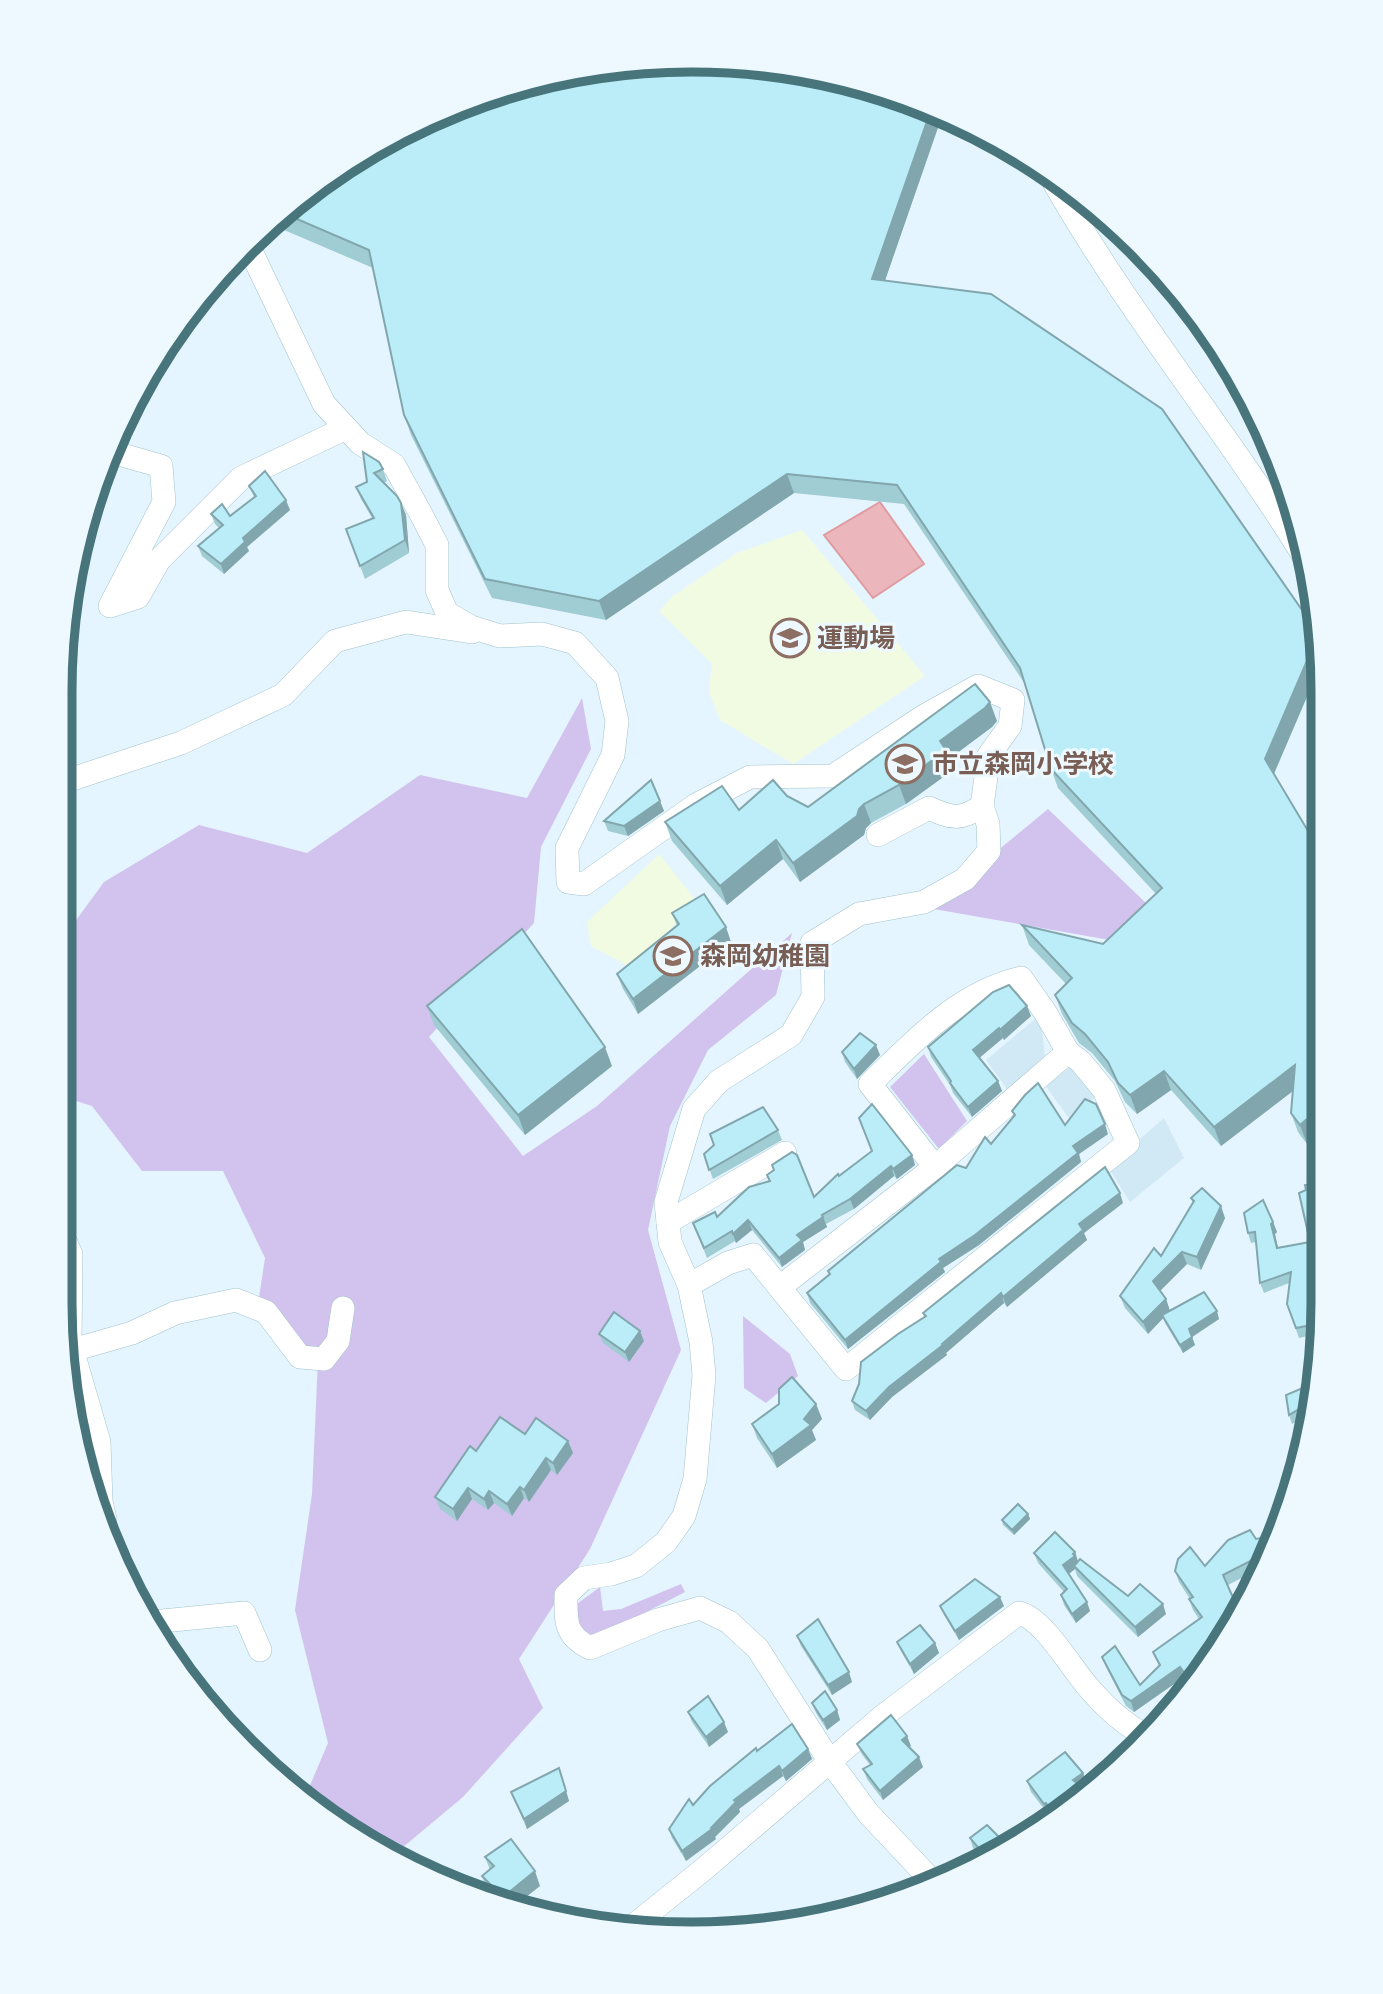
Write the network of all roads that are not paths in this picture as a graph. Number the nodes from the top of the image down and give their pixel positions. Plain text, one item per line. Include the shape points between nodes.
1 (1061, 194) edge
2 (252, 254) edge
3 (346, 428) junction
4 (119, 454) edge
5 (1290, 533) edge
6 (500, 636) junction
7 (72, 779) edge
8 (982, 806) junction
9 (878, 835) dead end
10 (1068, 1052) junction
11 (785, 1153) edge
12 (935, 1167) junction
13 (668, 1222) junction
14 (689, 1285) junction
15 (780, 1287) junction
16 (343, 1308) dead end
17 (73, 1350) edge
18 (74, 1354) edge
19 (101, 1488) edge
20 (161, 1621) edge
21 (260, 1650) dead end
22 (1138, 1732) edge
23 (830, 1760) junction
24 (927, 1876) edge
25 (642, 1920) edge

1 - 5 street
2 - 3 street via 324,404
3 - 4 street via 241,478 159,560 138,597 110,606 164,502 161,466
3 - 6 street via 394,465 421,514 437,545 437,590 447,613
6 - 7 street via 406,622 335,640 283,695 181,743
6 - 8 street via 542,634 575,643 607,678 617,721 614,755 567,848 568,882 584,884 696,805 750,776 833,776 978,686 1013,700 1010,726 989,755
8 - 9 street via 969,815 950,818 929,808
8 - 13 street via 989,851 965,879 924,902 859,915 812,943 813,997 791,1035 719,1082 694,1110 666,1202
10 - 12 street
10 - 12 street via 1021,978 986,988 928,1027 870,1084
10 - 15 street via 1104,1090 1128,1143 846,1369
11 - 13 street
12 - 15 street
13 - 14 street via 670,1242
14 - 15 street via 753,1255
14 - 23 street via 704,1375 695,1479 684,1516 666,1542 636,1566 584,1578 566,1595 566,1623 576,1641 590,1648 700,1608 729,1622 758,1649
16 - 17 street via 338,1341 324,1359 300,1357 266,1312 236,1300 175,1313 132,1333
18 - 19 street via 99,1442
20 - 21 street via 244,1613
22 - 23 street via 1087,1687 1029,1615 1019,1613
23 - 24 street via 868,1813
23 - 25 street

